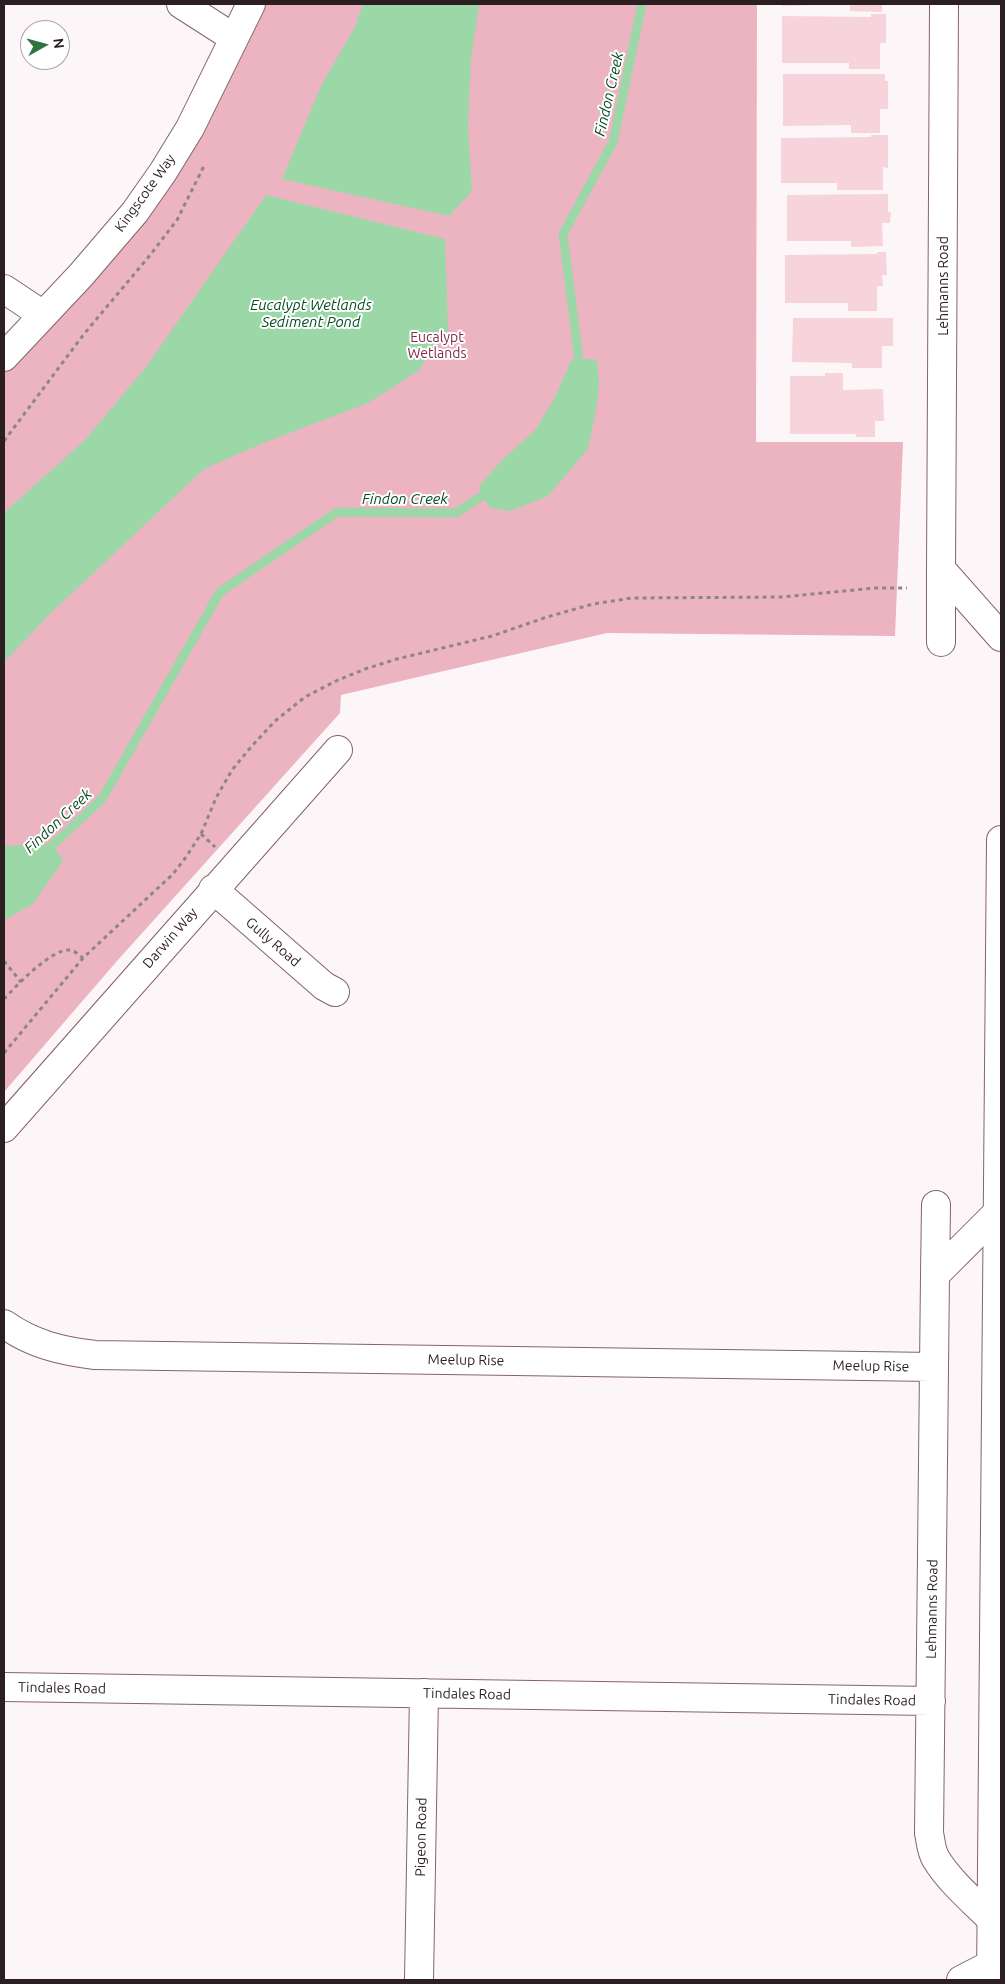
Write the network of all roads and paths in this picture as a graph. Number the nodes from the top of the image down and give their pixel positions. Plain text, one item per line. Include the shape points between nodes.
1 (181, 4) edge
2 (251, 4) edge
3 (944, 4) edge
4 (234, 38) junction
5 (4, 289) edge
6 (43, 315) junction
7 (4, 357) edge
8 (941, 568) junction
9 (907, 588) dead end
10 (1001, 637) edge
11 (941, 642) dead end
12 (338, 750) dead end
13 (1001, 840) edge
14 (213, 889) junction
15 (83, 958) junction
16 (4, 961) edge
17 (21, 982) junction
18 (334, 992) dead end
19 (4, 999) edge
20 (4, 1052) edge
21 (4, 1128) edge
22 (936, 1205) dead end
23 (997, 1213) junction
24 (935, 1275) junction
25 (4, 1324) edge
26 (934, 1367) junction
27 (4, 1687) edge
28 (424, 1693) junction
29 (931, 1701) junction
30 (992, 1920) junction
31 (992, 1972) edge
32 (419, 1980) edge
33 (961, 1980) edge

1 - 4 street
2 - 4 street, Kingscote Way
3 - 8 street, Lehmanns Road
4 - 6 street, Kingscote Way via 190,128 152,188 87,268
5 - 6 street
6 - 7 street, Kingscote Way
8 - 10 street
8 - 11 street, Lehmanns Road
9 - 15 path via 782,597 632,598 593,604 492,636 365,668 338,680 305,698 275,721 251,747 232,770 200,834 173,874
12 - 14 street, Darwin Way
13 - 23 street
14 - 18 street, Gully Road
14 - 21 street, Darwin Way
15 - 17 path via 75,951 61,951
15 - 20 path
16 - 17 path
17 - 19 path
22 - 24 street, Lehmanns Road
23 - 24 street
23 - 30 street
24 - 26 street, Lehmanns Road
25 - 26 street, Meelup Rise via 33,1341 56,1349 95,1355
26 - 29 street, Lehmanns Road
27 - 28 street, Tindales Road
28 - 29 street, Tindales Road
28 - 32 street, Pigeon Road
29 - 30 street, Lehmanns Road via 931,1846 949,1876
30 - 31 street
31 - 33 street

